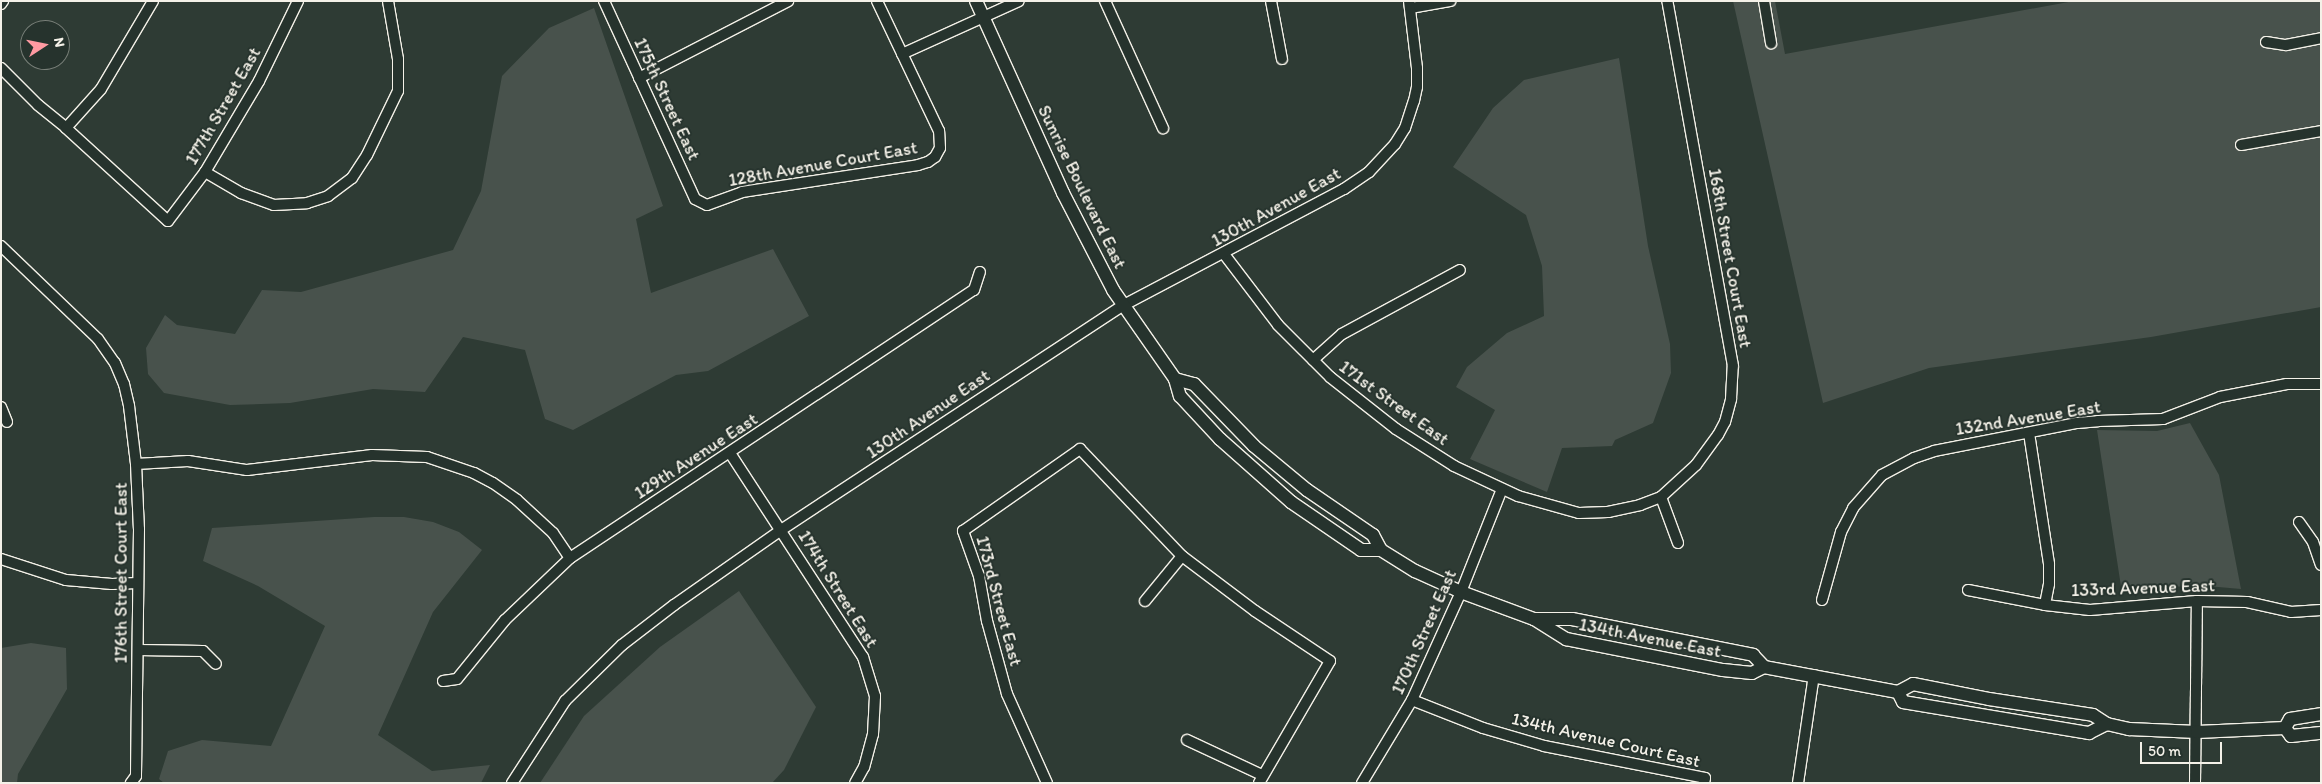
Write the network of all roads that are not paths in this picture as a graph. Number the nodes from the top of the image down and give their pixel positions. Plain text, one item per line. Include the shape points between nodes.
1 (153, 1) edge
2 (298, 1) edge
3 (388, 1) edge
4 (604, 1) edge
5 (788, 1) edge
6 (877, 1) edge
7 (976, 1) edge
8 (1019, 1) edge
9 (1105, 1) edge
10 (1271, 1) edge
11 (1450, 1) edge
12 (1667, 1) edge
13 (1764, 1) edge
14 (1410, 5) edge
15 (983, 18) junction
16 (2321, 38) edge
17 (2266, 42) dead end
18 (1771, 43) dead end
19 (902, 54) junction
20 (1282, 59) dead end
21 (1, 68) edge
22 (639, 78) junction
23 (66, 128) junction
24 (1163, 128) dead end
25 (2321, 131) edge
26 (2241, 145) dead end
27 (205, 172) junction
28 (706, 204) joint
29 (2, 248) edge
30 (1224, 254) junction
31 (1460, 270) dead end
32 (980, 272) dead end
33 (1122, 306) junction
34 (1313, 360) junction
35 (1175, 379) junction
36 (2321, 384) edge
37 (1, 407) edge
38 (7, 422) dead end
39 (2029, 434) junction
40 (730, 453) junction
41 (136, 464) junction
42 (1502, 489) junction
43 (1661, 497) junction
44 (2300, 522) dead end
45 (781, 530) junction
46 (1678, 543) dead end
47 (1382, 550) junction
48 (1182, 556) junction
49 (570, 558) junction
50 (1, 559) edge
51 (2321, 565) edge
52 (138, 583) junction
53 (1968, 590) dead end
54 (1461, 592) junction
55 (1822, 600) dead end
56 (1145, 601) dead end
57 (2196, 601) junction
58 (2045, 605) junction
59 (2321, 610) edge
60 (1534, 619) junction
61 (138, 650) junction
62 (216, 664) dead end
63 (1764, 667) junction
64 (1814, 675) junction
65 (443, 681) dead end
66 (1898, 692) junction
67 (1412, 700) junction
68 (2321, 714) edge
69 (2107, 724) junction
70 (2197, 732) junction
71 (2288, 732) junction
72 (2321, 733) edge
73 (1187, 740) dead end
74 (1260, 779) edge
75 (130, 783) edge
76 (512, 783) edge
77 (856, 783) edge
78 (1047, 783) edge
79 (1362, 783) edge
80 (1704, 783) edge
81 (1798, 783) edge
82 (2195, 783) edge

1 - 23 street via 101,89
2 - 27 street, 177th Street East via 259,81
3 - 27 street via 398,59 398,90 367,155 352,178 328,196 274,206 241,193
4 - 22 street, 175th Street East
5 - 22 street
6 - 19 street
7 - 15 street, Sunrise Boulevard East
8 - 15 street
9 - 24 street
10 - 20 street
11 - 14 street
12 - 43 street, 168th Street Court East via 1733,366 1725,422 1718,435 1696,465
13 - 18 street
14 - 30 street, 130th Avenue East via 1417,88 1405,128 1384,158 1344,189
15 - 19 street
15 - 33 street, Sunrise Boulevard East via 1072,210
16 - 17 street via 2286,45
19 - 28 street, 128th Avenue Court East via 939,131 940,148 935,157 918,165 742,192
21 - 23 street
22 - 28 street, 175th Street East via 695,199
23 - 27 street, 177th Street East via 168,221
25 - 26 street
29 - 41 street, 176th Street Court East via 98,339 114,363 124,384 129,406
30 - 33 street, 130th Avenue East
30 - 34 street, 171st Street East via 1278,325
31 - 34 street via 1342,334
32 - 40 street, 129th Avenue East via 974,290
33 - 35 street, Sunrise Boulevard East
33 - 45 street, 130th Avenue East
34 - 42 street, 171st Street East via 1396,430 1454,466
35 - 47 street, Sunrise Boulevard East via 1194,384 1254,446 1307,490 1372,535
35 - 47 street, Sunrise Boulevard East via 1180,396 1220,439 1291,502 1361,550
36 - 39 street, 132nd Avenue East via 2287,384 2220,398 2163,420 2098,421
37 - 38 street
39 - 55 street, 132nd Avenue East via 1934,451 1882,475 1853,508 1845,524
39 - 58 street via 2049,564
40 - 45 street, 174th Street East
40 - 49 street, 129th Avenue East
41 - 49 street via 188,461 247,470 372,455 427,457 474,472 493,483 553,533
41 - 52 street, 176th Street Court East
42 - 43 street via 1541,504 1579,513 1608,512
42 - 54 street, 170th Street East
43 - 46 street
44 - 51 street via 2313,542
45 - 76 street, 130th Avenue East via 622,645 566,701
45 - 77 street, 174th Street East via 863,658 875,696 873,734
47 - 54 street, Sunrise Boulevard East via 1415,571
48 - 56 street
48 - 74 street via 1255,611 1330,661
48 - 78 street, 173rd Street East via 1080,449 963,531 980,576 986,621 1007,694
49 - 65 street, 129th Avenue East via 505,620 457,679
50 - 52 street via 66,580
52 - 61 street, 176th Street Court East
53 - 58 street, 133rd Avenue East
54 - 60 street, 134th Avenue East
54 - 67 street, 170th Street East
57 - 58 street, 133rd Avenue East via 2090,610
57 - 59 street, 133rd Avenue East via 2247,602 2291,612
57 - 70 street
60 - 63 street, 134th Avenue East via 1572,619 1753,655
60 - 63 street, 134th Avenue East via 1566,639 1713,668 1752,673
61 - 62 street via 203,651
61 - 75 street, 176th Street Court East via 136,776
63 - 64 street, 134th Avenue East
64 - 66 street, 134th Avenue East
64 - 81 street
66 - 69 street, 134th Avenue East via 1914,684 2093,715
66 - 69 street, 134th Avenue East via 1903,702 2089,733
67 - 79 street, 170th Street East
67 - 80 street, 134th Avenue Court East via 1483,728 1544,746 1705,778
68 - 71 street, 134th Avenue East via 2290,719
69 - 70 street, 134th Avenue East via 2129,729
70 - 71 street, 134th Avenue East
70 - 82 street
71 - 72 street, 134th Avenue East
73 - 74 street

